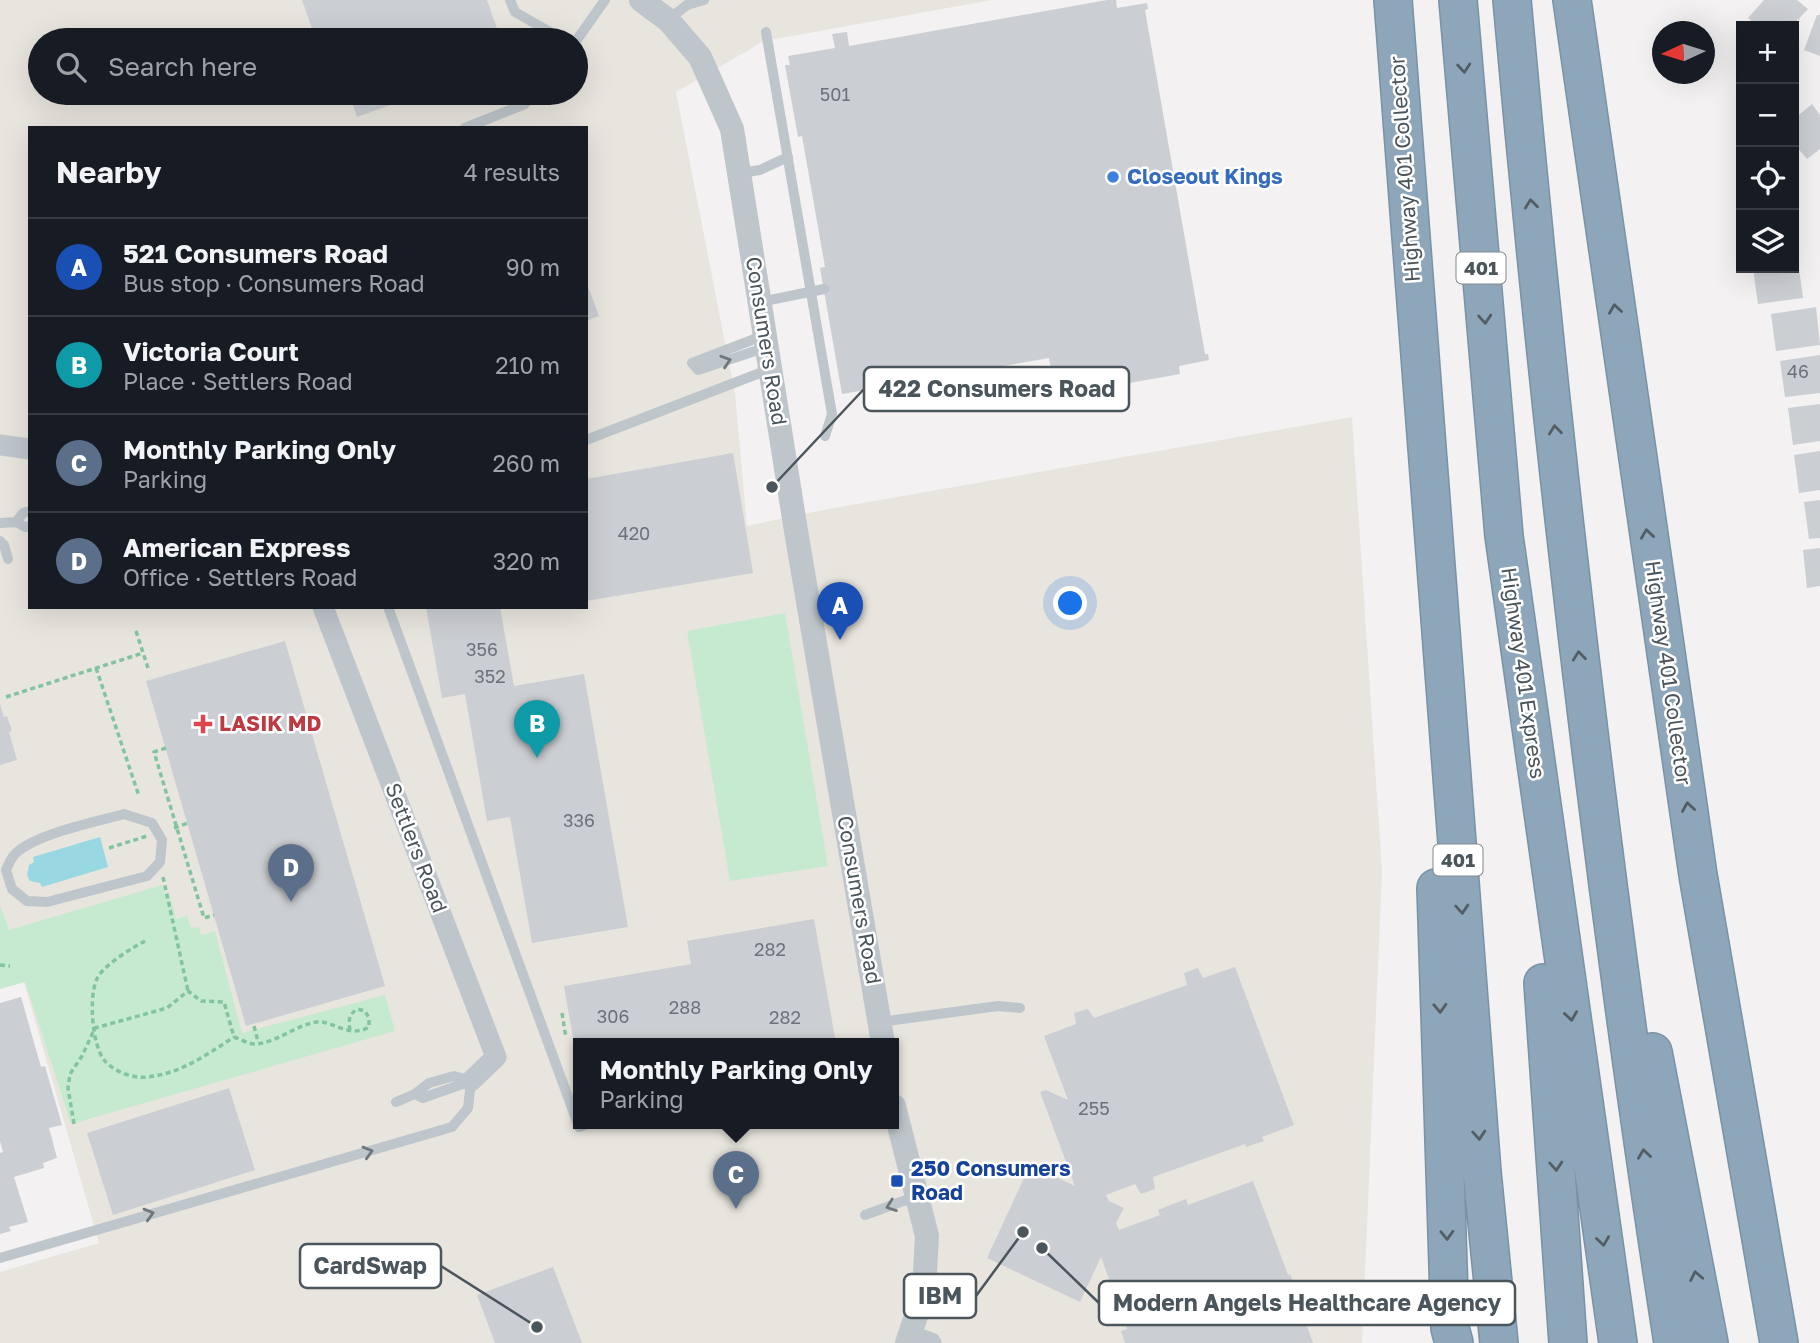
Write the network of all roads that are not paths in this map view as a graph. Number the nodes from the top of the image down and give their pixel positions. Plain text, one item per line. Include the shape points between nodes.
1 (510, 0) edge
2 (605, 0) edge
3 (641, 0) edge
4 (704, 0) edge
5 (1386, 0) edge
6 (1393, 0) edge
7 (1458, 0) edge
8 (1512, 0) edge
9 (1572, 0) edge
10 (1594, 0) edge
11 (668, 20) junction
12 (543, 28) edge
13 (585, 28) edge
14 (766, 32) dead end
15 (1399, 84) junction
16 (523, 105) edge
17 (471, 126) edge
18 (788, 157) junction
19 (740, 173) junction
20 (1604, 233) junction
21 (824, 289) dead end
22 (811, 292) junction
23 (760, 302) junction
24 (768, 350) junction
25 (1420, 376) junction
26 (825, 436) dead end
27 (588, 439) edge
28 (0, 445) edge
29 (28, 449) edge
30 (28, 512) edge
31 (16, 522) junction
32 (0, 523) edge
33 (28, 526) edge
34 (1504, 536) junction
35 (0, 541) edge
36 (8, 559) dead end
37 (324, 609) edge
38 (389, 609) edge
39 (1586, 724) junction
40 (3, 871) edge
41 (1698, 875) junction
42 (12, 889) junction
43 (0, 893) edge
44 (1020, 1008) dead end
45 (881, 1032) edge
46 (471, 1082) junction
47 (396, 1102) dead end
48 (573, 1111) edge
49 (899, 1126) edge
50 (917, 1196) junction
51 (865, 1215) dead end
52 (0, 1258) edge
53 (1450, 1338) edge
54 (917, 1340) edge
55 (1499, 1343) edge
56 (1568, 1343) edge
57 (1618, 1343) edge
58 (1673, 1343) edge
59 (1709, 1343) edge
60 (1755, 1343) edge
61 (1779, 1343) edge

1 - 12 lane via 514,12
2 - 13 lane
3 - 11 street, Consumers Road
4 - 11 lane via 687,5
5 - 15 highway
6 - 15 highway, Highway 401 Collector / 401
7 -> 34 highway, Highway 401 Express / 401
39 -> 8 highway, 401
9 - 20 highway, Highway 401 Collector
10 - 20 highway
11 - 19 street, Consumers Road via 700,57 732,129
14 - 18 lane
15 - 25 highway, Highway 401 Collector / 401
16 - 17 lane
18 - 19 lane
18 - 22 lane
19 - 23 street, Consumers Road
41 -> 20 highway, Highway 401 Collector
21 - 22 lane
22 - 23 lane
22 - 26 lane via 832,414
23 - 24 street, Consumers Road
24 -> 24 lane via 692,363 698,370
24 - 27 lane
24 - 45 street, Consumers Road
25 -> 53 highway
25 -> 55 highway, Highway 401 Collector / 401
28 - 29 street
30 - 31 lane
31 - 32 lane
31 - 33 lane
34 -> 56 highway via 1549,1059
34 -> 57 highway, Highway 401 Express / 401
35 - 36 lane
37 - 46 street, Settlers Road via 496,1057
38 - 48 lane
58 -> 39 highway, 401
59 -> 39 highway
40 - 42 lane
40 - 42 lane via 25,846 124,814 152,823 162,840 160,862 147,876 47,902 27,901
41 - 60 highway
41 - 61 highway, Highway 401 Collector
42 - 43 lane
44 - 45 lane via 998,1006
46 - 47 lane via 454,1076 429,1083
52 -> 46 lane via 452,1127 468,1108
49 - 50 street
50 -> 51 lane
50 - 54 street via 927,1236

